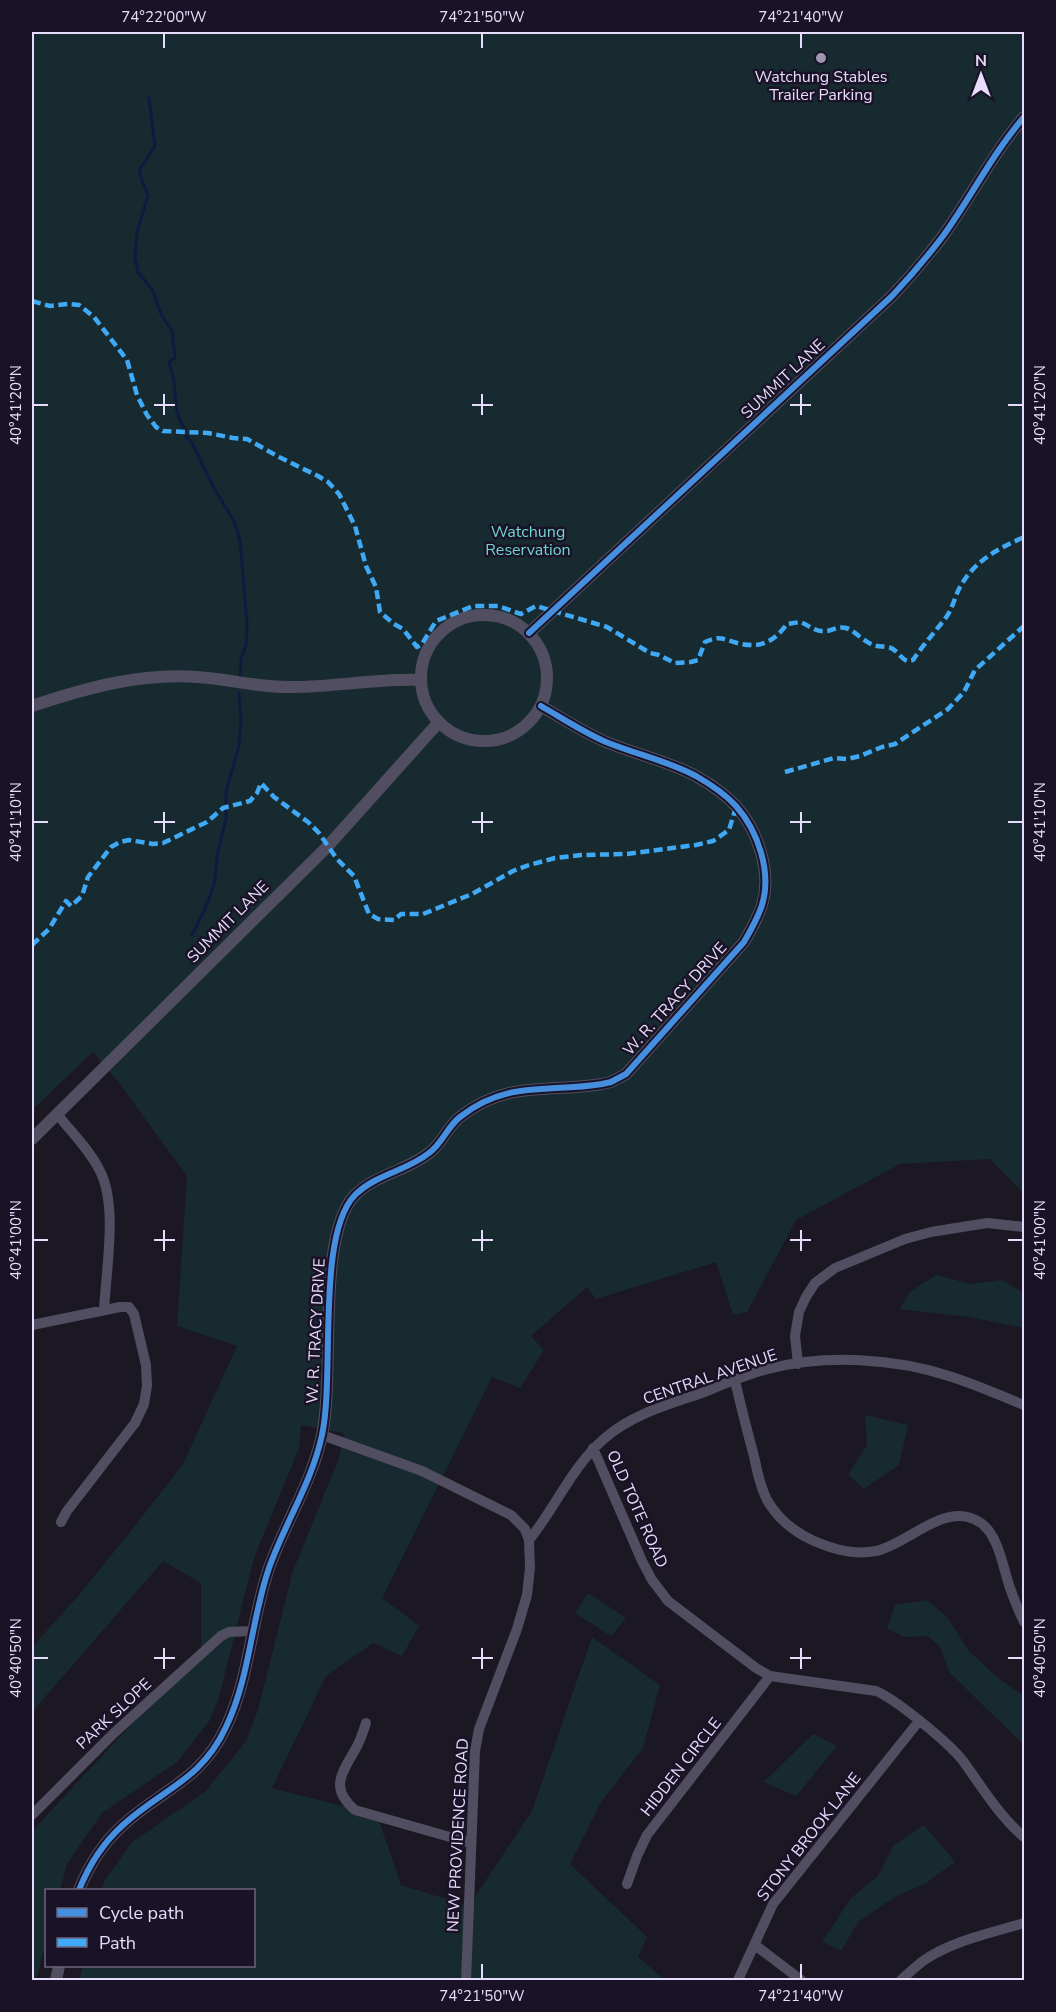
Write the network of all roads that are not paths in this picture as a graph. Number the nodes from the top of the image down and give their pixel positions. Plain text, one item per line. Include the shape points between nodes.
1 (1024, 117) edge
2 (529, 633) junction
3 (421, 680) junction
4 (32, 706) edge
5 (541, 706) junction
6 (439, 722) junction
7 (58, 1115) junction
8 (32, 1139) edge
9 (1024, 1227) edge
10 (104, 1310) junction
11 (32, 1325) edge
12 (798, 1364) junction
13 (735, 1381) junction
14 (1024, 1405) edge
15 (322, 1435) junction
16 (593, 1448) junction
17 (61, 1522) dead end
18 (529, 1540) junction
19 (1024, 1622) edge
20 (253, 1631) junction
21 (770, 1676) junction
22 (919, 1721) junction
23 (366, 1723) dead end
24 (32, 1815) edge
25 (1024, 1837) edge
26 (471, 1843) junction
27 (627, 1884) dead end
28 (79, 1889) edge
29 (1024, 1923) edge
30 (755, 1945) junction
31 (466, 1980) edge
32 (738, 1980) edge
33 (801, 1980) edge
34 (901, 1980) edge

1 - 2 street, SUMMIT LANE via 943,235 892,296
2 - 3 street via 511,621 490,615 469,616 450,625 434,640 424,658
2 - 5 street via 541,649 547,667 547,687
3 - 4 street via 270,687 172,676 114,682
3 - 6 street via 423,695
5 - 6 street via 513,734 494,740 474,740 455,734
5 - 15 street, W. R. TRACY DRIVE via 605,741 694,775 722,793 752,830 762,856 762,905 744,942 626,1074 602,1084 517,1091 487,1099 456,1120 429,1153 372,1182 355,1196 343,1213 334,1248
6 - 7 street, SUMMIT LANE via 327,847
7 - 8 street, SUMMIT LANE
7 - 10 street via 97,1165 108,1192
9 - 12 street via 987,1223 931,1232 835,1268 816,1283 799,1312 795,1336
10 - 11 street
10 - 17 street via 132,1310 146,1365 144,1404 135,1423
12 - 13 street, CENTRAL AVENUE
12 - 14 street, CENTRAL AVENUE via 841,1360 915,1367
13 - 16 street, CENTRAL AVENUE via 627,1422
13 - 19 street via 762,1490 771,1507 792,1528 831,1548 867,1552 891,1546 942,1519 975,1519 993,1536
15 - 18 street via 406,1464 512,1515
15 - 20 street, W. R. TRACY DRIVE via 269,1569
16 - 18 street, CENTRAL AVENUE
16 - 21 street, OLD TOTE ROAD via 642,1561 668,1601
18 - 26 street, NEW PROVIDENCE ROAD via 529,1581 523,1611 476,1740
20 - 24 street, PARK SLOPE via 221,1636 114,1732
20 - 28 street, W. R. TRACY DRIVE via 237,1701 214,1748 192,1775 106,1841
21 - 22 street, OLD TOTE ROAD via 876,1692
21 - 27 street, HIDDEN CIRCLE via 647,1835
22 - 25 street, OLD TOTE ROAD via 955,1752 997,1809
22 - 30 street, STONY BROOK LANE via 773,1904
23 - 26 street via 341,1776 341,1790 350,1806
26 - 31 street, NEW PROVIDENCE ROAD
29 - 34 street via 940,1951
30 - 32 street, STONY BROOK LANE
30 - 33 street

